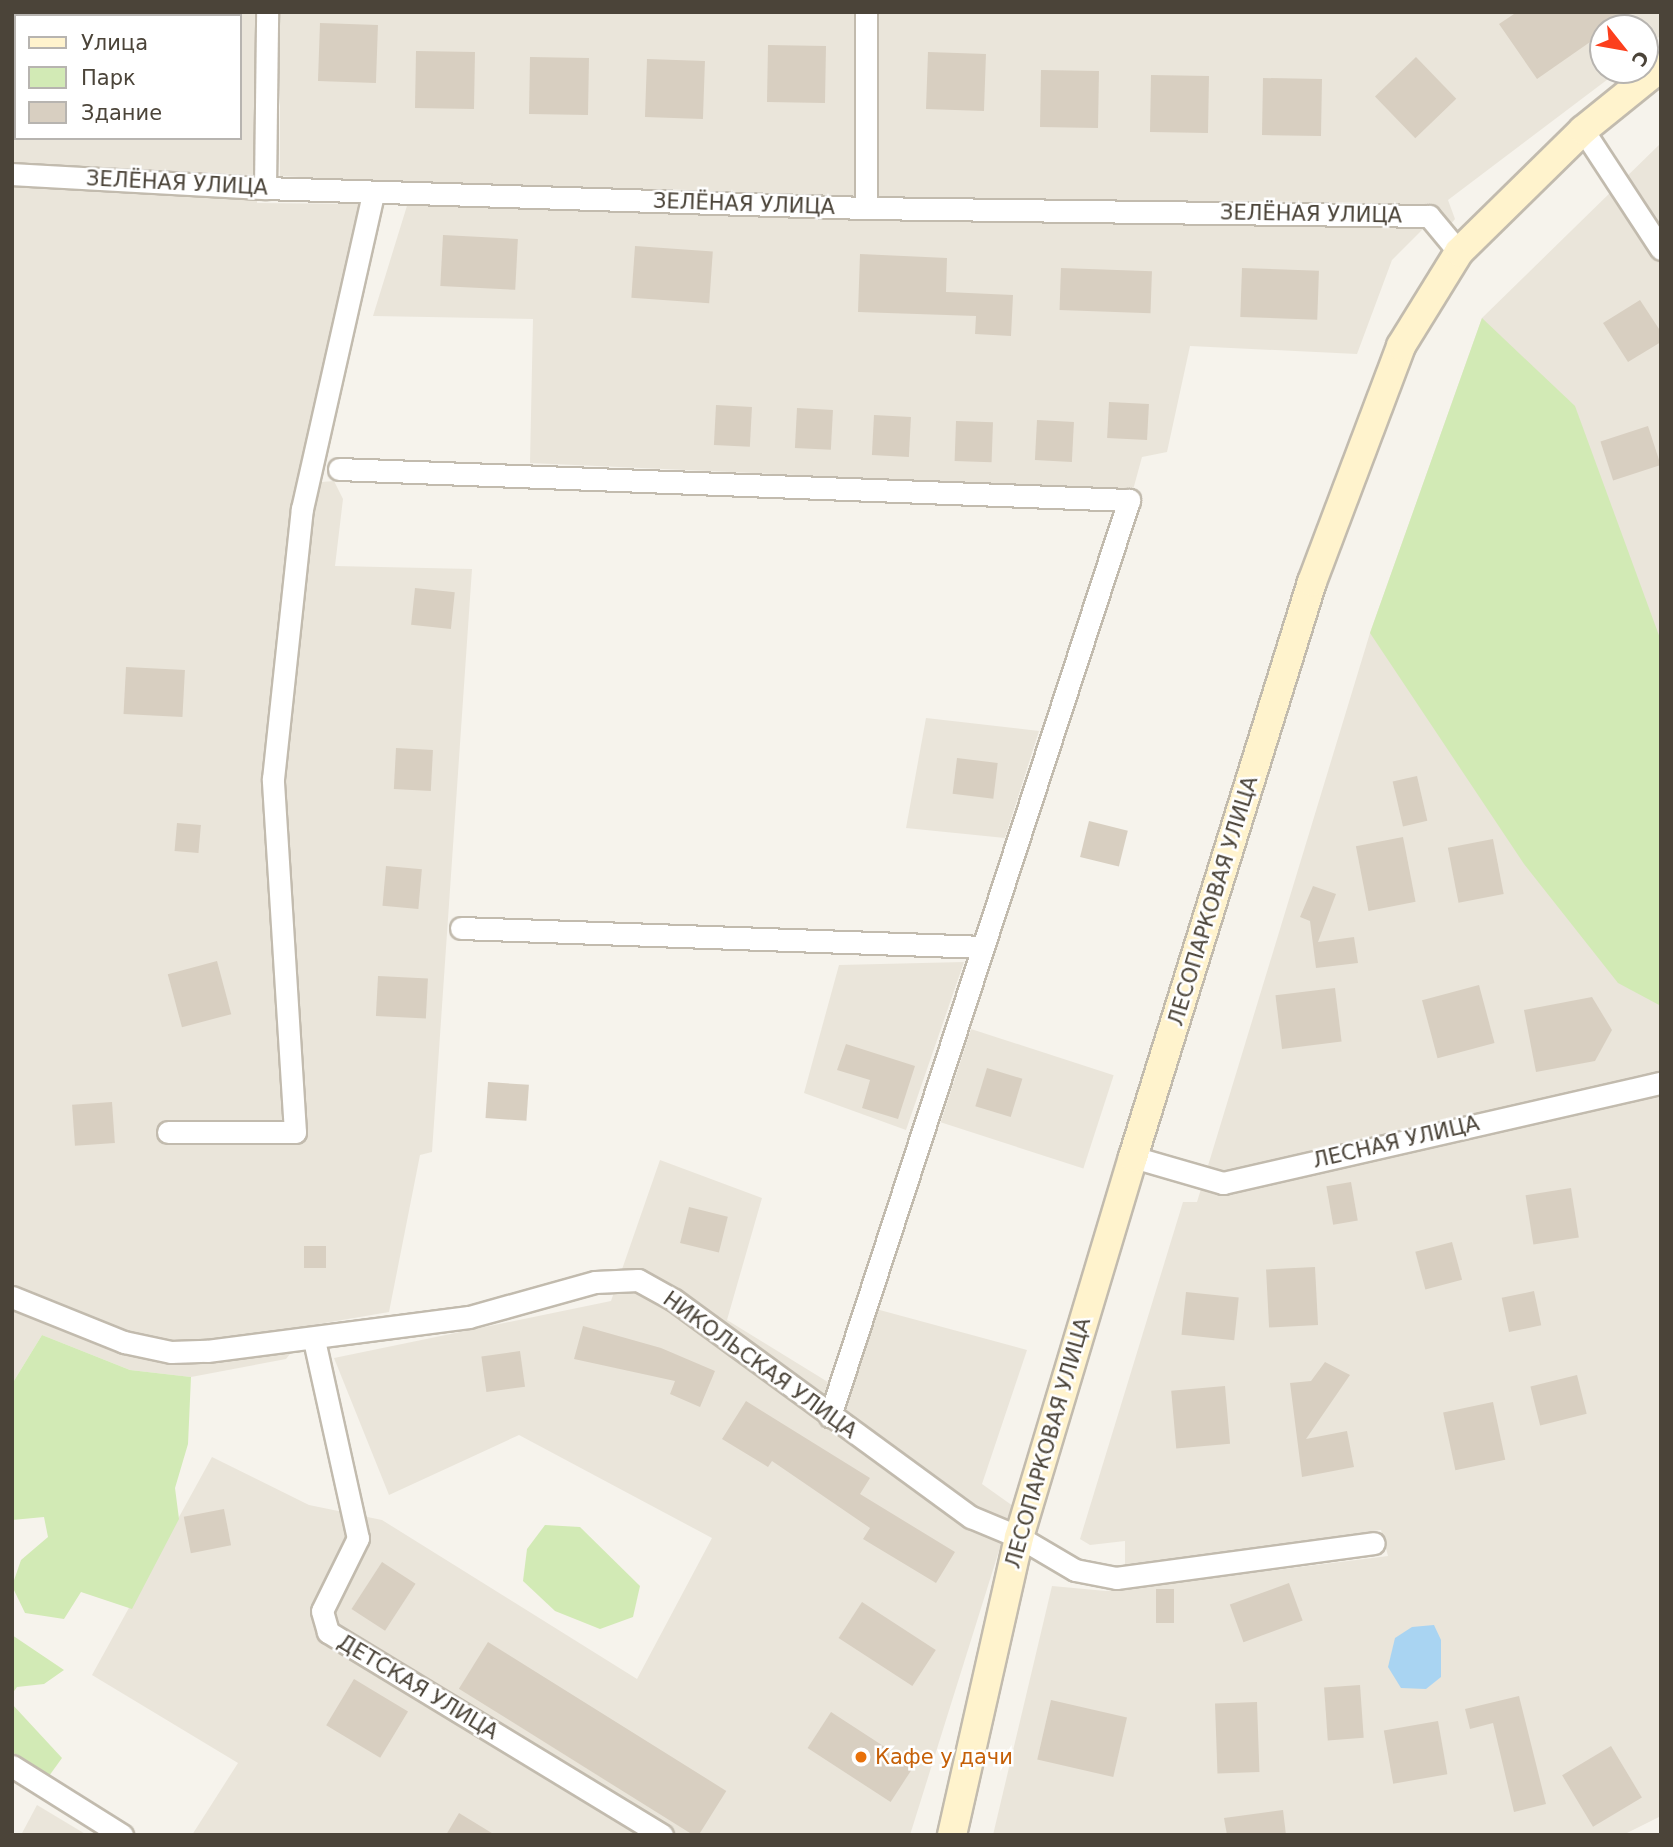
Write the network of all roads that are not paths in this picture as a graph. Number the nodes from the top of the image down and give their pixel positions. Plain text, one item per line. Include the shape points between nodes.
1 (267, 12) edge
2 (866, 12) edge
3 (1661, 67) edge
4 (1583, 130) junction
5 (12, 174) edge
6 (265, 188) junction
7 (373, 193) junction
8 (866, 208) junction
9 (1661, 249) edge
10 (1459, 252) junction
11 (339, 469) dead end
12 (461, 928) dead end
13 (983, 947) junction
14 (1661, 1083) edge
15 (169, 1132) dead end
16 (1133, 1157) junction
17 (12, 1297) edge
18 (314, 1340) junction
19 (830, 1416) junction
20 (1019, 1536) junction
21 (1374, 1543) dead end
22 (12, 1766) edge
23 (122, 1835) edge
24 (662, 1835) edge
25 (952, 1835) edge

1 - 6 street
2 - 8 street
3 - 4 street, ЛЕСОПАРКОВАЯ УЛИЦА
4 - 9 street
4 - 10 street, ЛЕСОПАРКОВАЯ УЛИЦА
5 - 6 street, ЗЕЛЁНАЯ УЛИЦА
6 - 7 street, ЗЕЛЁНАЯ УЛИЦА
7 - 8 street, ЗЕЛЁНАЯ УЛИЦА
7 - 15 street via 302,509 273,779 295,1132
8 - 10 street, ЗЕЛЁНАЯ УЛИЦА via 1429,216
10 - 16 street, ЛЕСОПАРКОВАЯ УЛИЦА via 1401,346 1344,495
11 - 13 street via 1129,500
12 - 13 street
13 - 19 street
14 - 16 street, ЛЕСНАЯ УЛИЦА via 1223,1183
16 - 20 street, ЛЕСОПАРКОВАЯ УЛИЦА
17 - 18 street, НИКОЛЬСКАЯ УЛИЦА via 124,1342 171,1352
18 - 19 street, НИКОЛЬСКАЯ УЛИЦА via 469,1317 595,1282 638,1280 674,1300
18 - 24 street, ДЕТСКАЯ УЛИЦА via 358,1538 322,1611 328,1632
19 - 20 street, НИКОЛЬСКАЯ УЛИЦА via 971,1517
20 - 21 street, НИКОЛЬСКАЯ УЛИЦА via 1075,1570 1116,1578
20 - 25 street, ЛЕСОПАРКОВАЯ УЛИЦА
22 - 23 street

